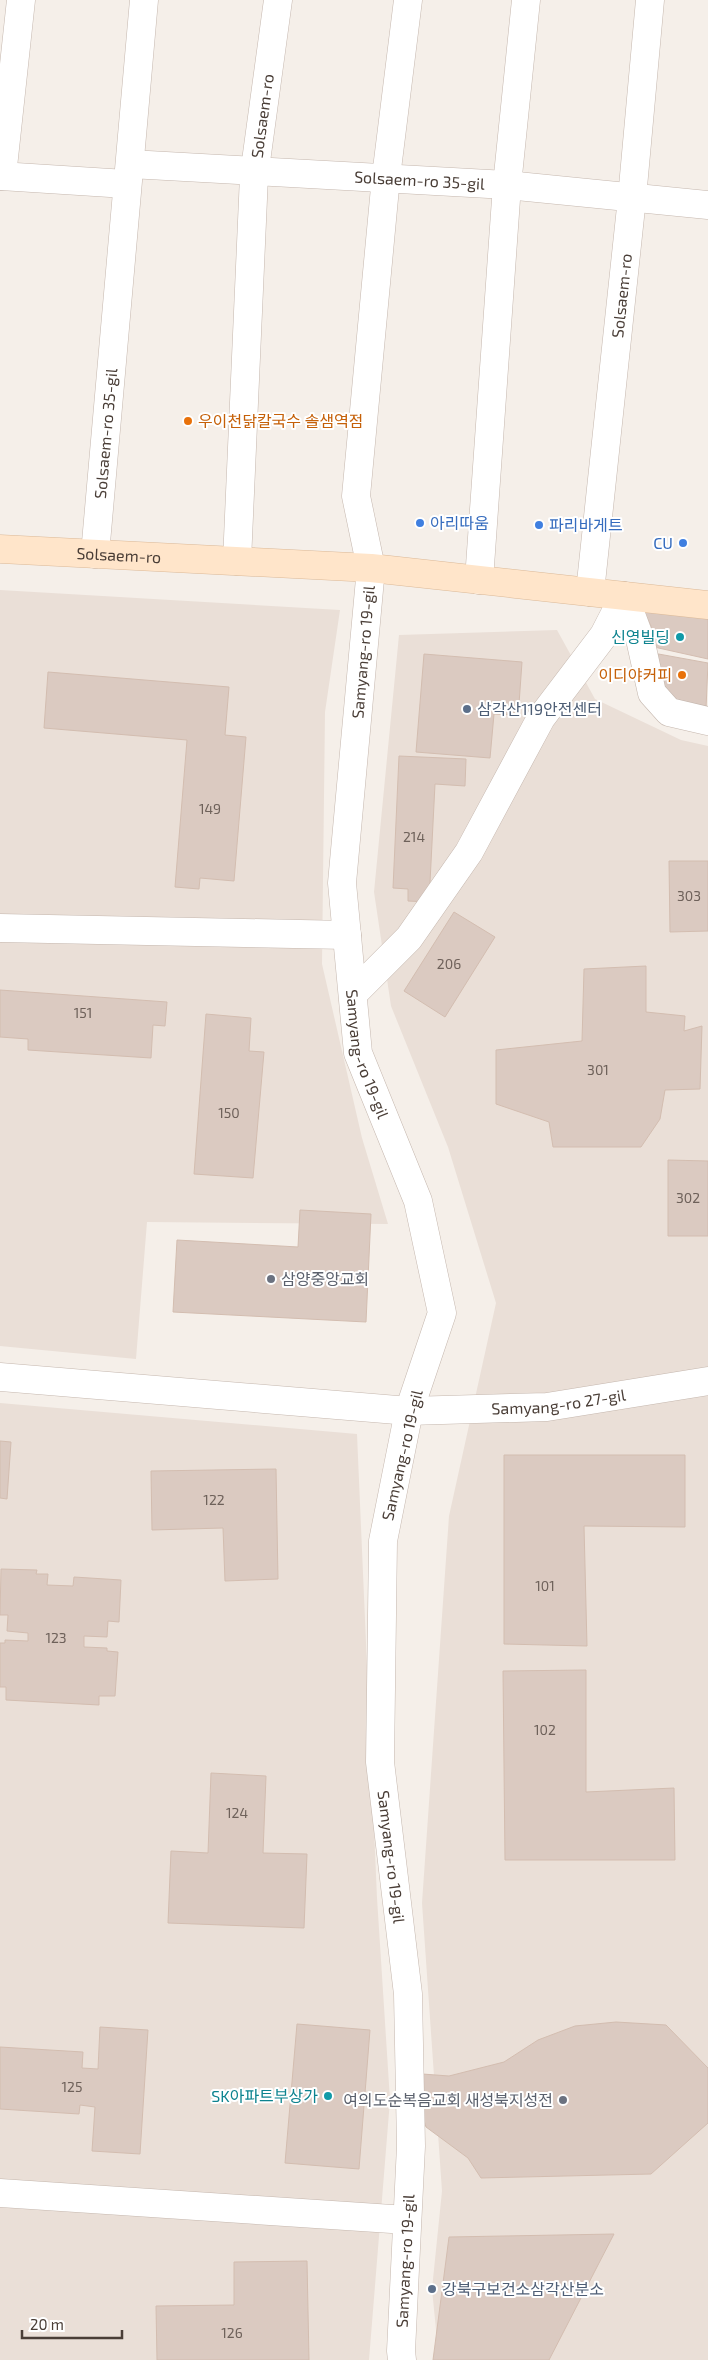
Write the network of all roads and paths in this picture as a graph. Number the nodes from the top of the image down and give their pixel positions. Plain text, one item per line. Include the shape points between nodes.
1 (21, 0) edge
2 (144, 0) edge
3 (278, 0) edge
4 (408, 0) edge
5 (526, 0) edge
6 (650, 0) edge
7 (256, 172) junction
8 (128, 174) junction
9 (1, 176) edge
10 (386, 177) junction
11 (508, 185) junction
12 (632, 198) junction
13 (708, 205) edge
14 (0, 549) edge
15 (96, 554) junction
16 (237, 561) junction
17 (371, 568) junction
18 (479, 580) junction
19 (590, 592) junction
20 (624, 596) junction
21 (708, 605) edge
22 (708, 721) edge
23 (0, 928) edge
24 (347, 935) junction
25 (352, 994) junction
26 (0, 1378) edge
27 (708, 1381) edge
28 (409, 1411) junction
29 (0, 2193) edge
30 (407, 2220) junction
31 (402, 2360) edge

1 - 9 street
2 - 8 street, Solsaem-ro 35-gil
3 - 7 street, Solsaem-ro
4 - 10 street
5 - 11 street
6 - 12 street, Solsaem-ro
7 - 8 street, Solsaem-ro 35-gil
7 - 10 street, Solsaem-ro 35-gil
7 - 16 street, Solsaem-ro
8 - 9 street
8 - 15 street, Solsaem-ro 35-gil
10 - 11 street, Solsaem-ro 35-gil
10 - 17 street via 356,496
11 - 12 street, Solsaem-ro 35-gil
11 - 18 street
12 - 13 street, Solsaem-ro 35-gil
12 - 19 street, Solsaem-ro
14 - 15 main road, Solsaem-ro
15 - 16 main road, Solsaem-ro
16 - 17 main road, Solsaem-ro
17 - 18 main road, Solsaem-ro
17 - 24 street, Samyang-ro 19-gil via 342,883
18 - 19 main road, Solsaem-ro
19 - 20 main road, Solsaem-ro
20 - 21 main road, Solsaem-ro
20 - 22 street via 640,639 652,694 669,712
20 - 25 street via 604,635 541,718 469,852 409,938
23 - 24 street
24 - 25 street, Samyang-ro 19-gil
25 - 28 street, Samyang-ro 19-gil via 358,1053 418,1201 442,1313
26 - 28 street, Samyang-ro 27-gil
27 - 28 street, Samyang-ro 27-gil via 546,1407
28 - 30 street, Samyang-ro 19-gil via 383,1541 380,1762 408,1994 411,2146
29 - 30 street
30 - 31 street, Samyang-ro 19-gil

